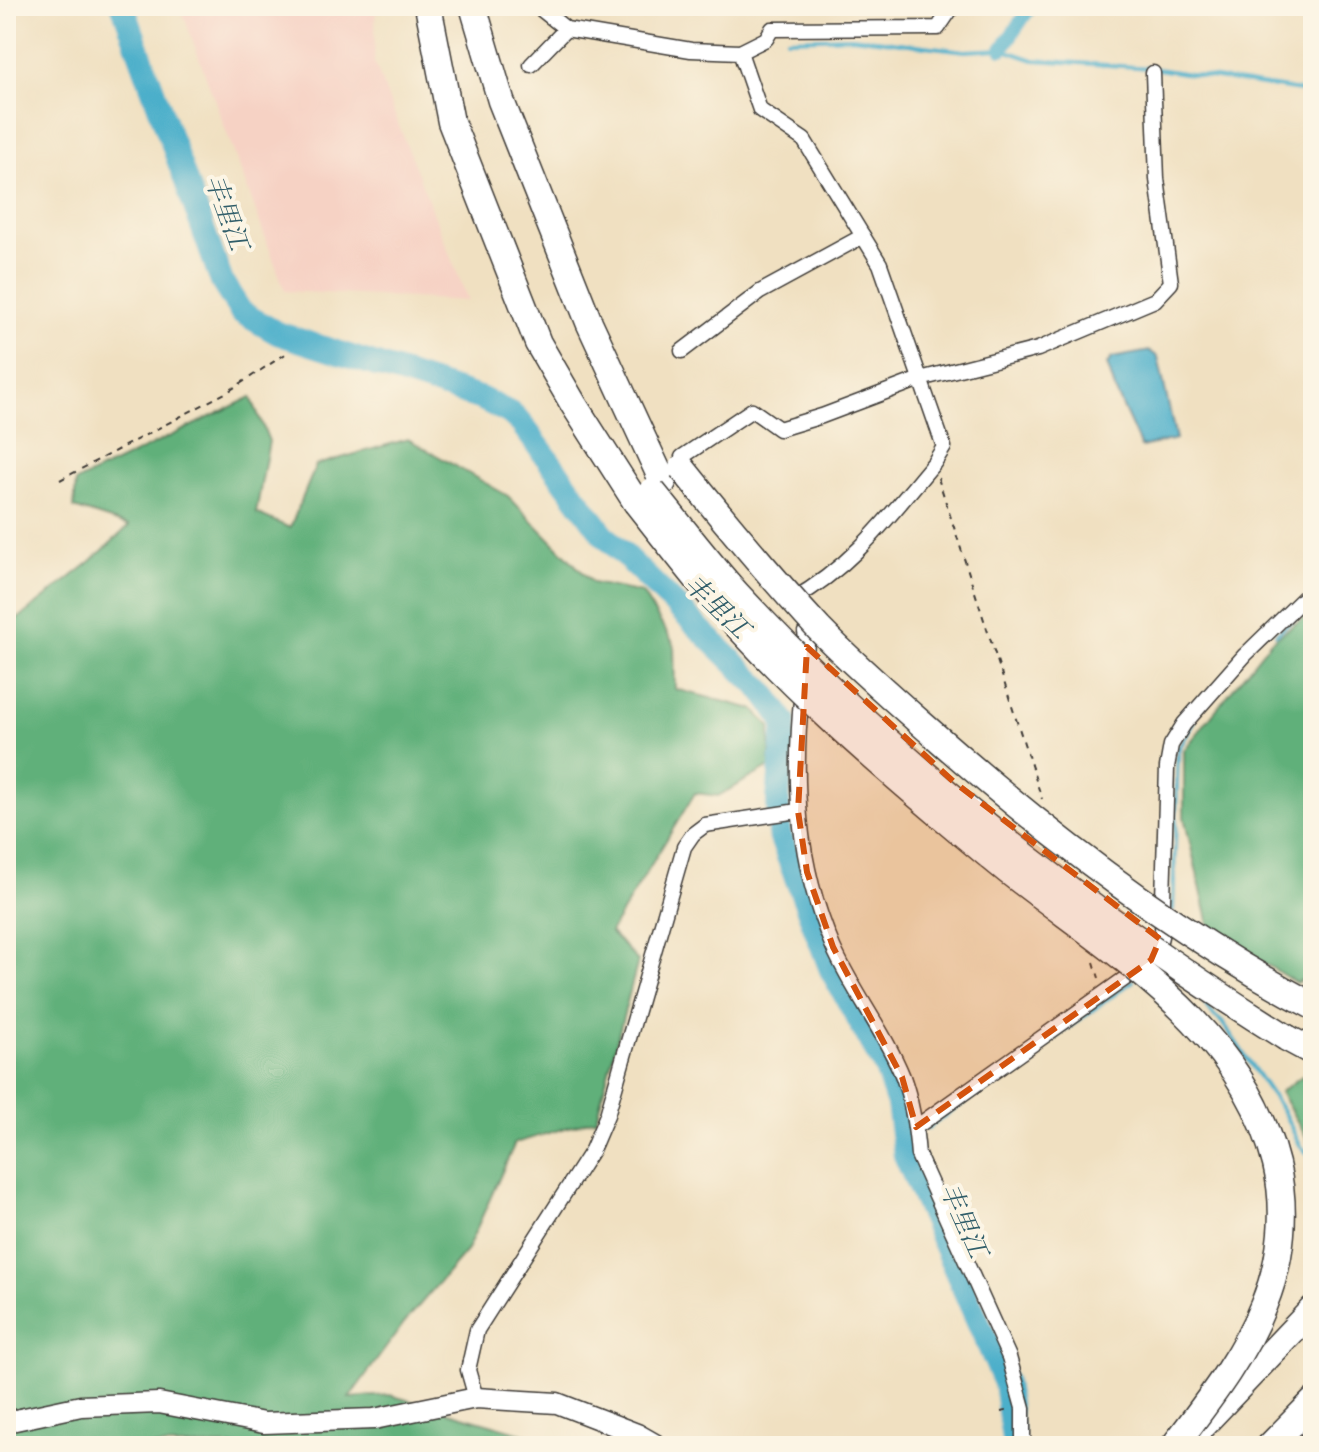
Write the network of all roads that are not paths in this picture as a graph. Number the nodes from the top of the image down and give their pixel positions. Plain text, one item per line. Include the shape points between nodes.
1 (428, 6) edge
2 (473, 6) edge
3 (537, 6) edge
4 (953, 6) edge
5 (566, 29) junction
6 (740, 52) junction
7 (531, 65) dead end
8 (1153, 73) dead end
9 (863, 236) junction
10 (682, 351) dead end
11 (920, 379) junction
12 (663, 480) junction
13 (1313, 589) edge
14 (792, 600) dead end
15 (805, 632) dead end
16 (794, 811) junction
17 (1313, 1006) edge
18 (1298, 1033) edge
19 (1313, 1052) edge
20 (916, 1127) junction
21 (1313, 1309) edge
22 (476, 1398) junction
23 (1313, 1402) edge
24 (6, 1422) edge
25 (658, 1446) edge
26 (1023, 1446) edge
27 (1174, 1446) edge
28 (1183, 1446) edge
29 (1270, 1446) edge

1 - 12 highway via 451,122 538,343 574,405
2 - 12 highway via 501,101 589,322
3 - 5 street
4 - 6 street via 938,28 772,29 766,39
5 - 6 street via 691,50
5 - 7 street
6 - 9 street via 760,110 804,140
8 - 11 street via 1157,179 1171,283 1155,300 1038,349
9 - 10 street via 760,292
9 - 11 street via 880,264
11 - 12 street via 779,429 752,410
11 - 14 street via 944,447 858,553
12 - 17 highway, bridge via 761,566 822,632 1023,811 1218,952
12 - 18 highway via 744,582 954,782 1047,858
12 - 27 highway, bridge via 719,605 877,762 1163,991 1227,1059 1255,1102 1281,1185 1275,1272 1232,1368
13 - 20 street via 1245,655 1171,745 1162,932 1151,960
15 - 16 street
16 - 20 street via 807,872 833,947 902,1077
16 - 22 street via 705,825 684,847 597,1139 477,1330 468,1370
18 - 19 highway
20 - 26 street via 918,1155 1009,1357 1023,1408
21 - 28 highway
22 - 24 street via 374,1419 264,1423 159,1403 81,1406
22 - 25 street via 557,1403
23 - 29 highway

